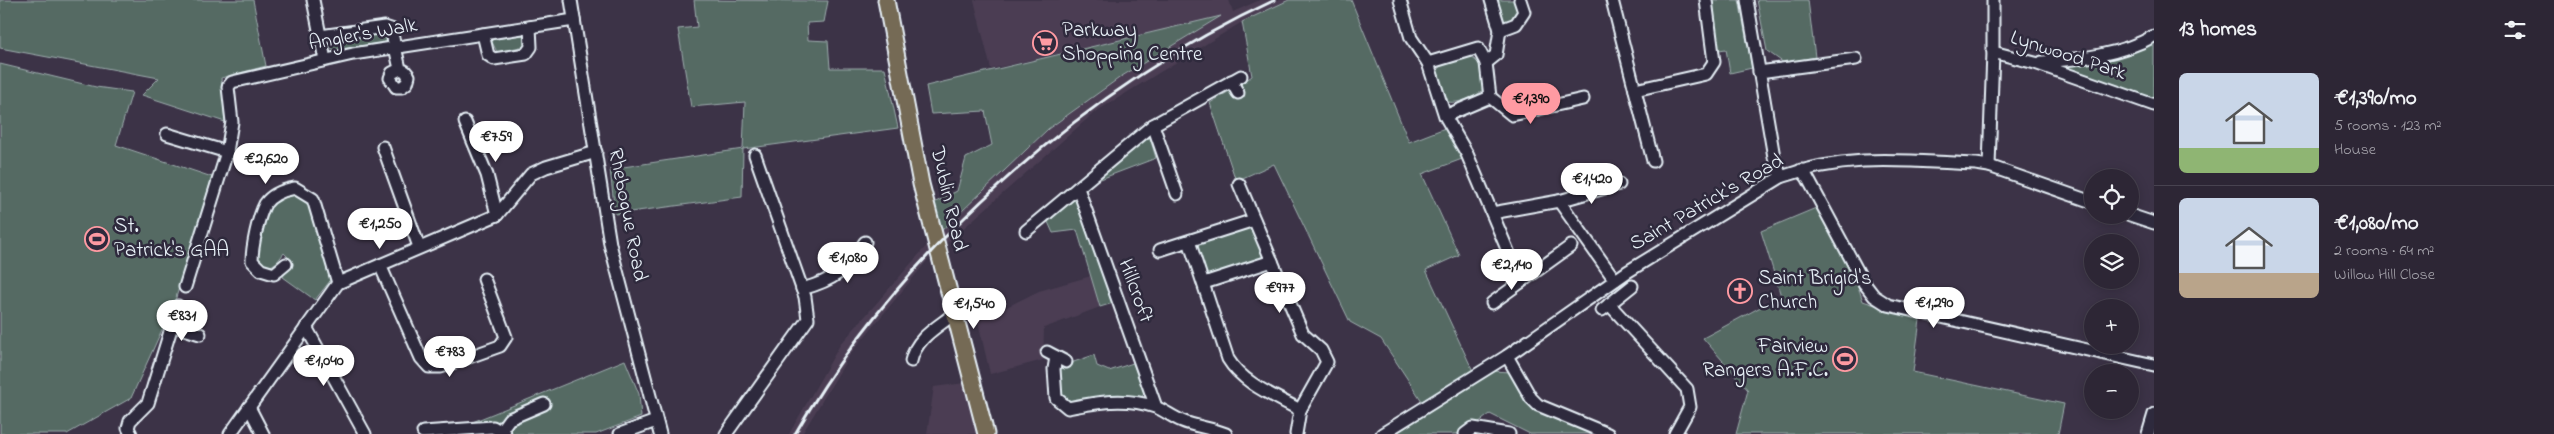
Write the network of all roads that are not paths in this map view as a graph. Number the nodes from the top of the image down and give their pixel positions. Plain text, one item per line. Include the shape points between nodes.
1 (313, 0) edge
2 (571, 0) edge
3 (886, 0) edge
4 (1400, 0) edge
5 (1491, 0) edge
6 (1520, 0) edge
7 (1612, 0) edge
8 (1706, 0) edge
9 (1747, 0) edge
10 (1993, 0) edge
11 (574, 20) junction
12 (530, 27) junction
13 (1500, 30) junction
14 (483, 34) junction
15 (320, 36) junction
16 (2154, 36) edge
17 (396, 48) junction
18 (1993, 52) junction
19 (1856, 59) dead end
20 (325, 60) junction
21 (1486, 63) junction
22 (2035, 63) junction
23 (1428, 64) junction
24 (400, 69) dead end
25 (1760, 72) junction
26 (1635, 90) junction
27 (1238, 93) dead end
28 (1490, 97) junction
29 (1583, 99) dead end
30 (2154, 105) edge
31 (1445, 116) junction
32 (465, 122) dead end
33 (1153, 125) junction
34 (167, 134) dead end
35 (383, 147) dead end
36 (227, 152) junction
37 (596, 152) junction
38 (755, 155) dead end
39 (1653, 161) dead end
40 (1989, 166) junction
41 (1800, 170) junction
42 (1781, 177) junction
43 (1238, 184) dead end
44 (1618, 184) dead end
45 (1078, 188) junction
46 (1177, 194) dead end
47 (2084, 199) edge
48 (1559, 201) junction
49 (1492, 214) junction
50 (497, 215) junction
51 (2139, 218) edge
52 (1254, 220) junction
53 (2154, 223) edge
54 (1026, 231) dead end
55 (1189, 241) junction
56 (866, 242) dead end
57 (1572, 246) dead end
58 (419, 247) junction
59 (1160, 250) dead end
60 (1272, 261) junction
61 (286, 264) dead end
62 (380, 265) junction
63 (484, 279) dead end
64 (1615, 280) junction
65 (1521, 282) junction
66 (338, 283) junction
67 (1204, 284) junction
68 (1632, 286) dead end
69 (185, 287) dead end
70 (802, 289) junction
71 (1492, 303) dead end
72 (178, 306) dead end
73 (954, 314) junction
74 (172, 325) junction
75 (306, 327) junction
76 (200, 334) dead end
77 (1507, 356) junction
78 (1056, 357) dead end
79 (911, 361) dead end
80 (2154, 365) edge
81 (544, 404) dead end
82 (1156, 407) junction
83 (249, 408) junction
84 (1300, 410) junction
85 (2154, 414) edge
86 (656, 422) junction
87 (423, 432) dead end
88 (451, 432) edge
89 (503, 432) edge
90 (131, 434) edge
91 (230, 434) edge
92 (263, 434) edge
93 (365, 434) edge
94 (620, 434) edge
95 (660, 434) edge
96 (726, 434) edge
97 (986, 434) edge
98 (1226, 434) edge
99 (1296, 434) edge
100 (1382, 434) edge
101 (1465, 434) edge
102 (1509, 434) edge
103 (1608, 434) edge
104 (1675, 434) edge
105 (2148, 434) edge

1 - 15 street
2 - 11 street, Rhebogue Road
3 - 73 main road, Dublin Road via 918,168
4 - 23 street via 1411,38
5 - 13 street
6 - 13 street via 1524,12 1516,24
7 - 26 street
8 - 26 street via 1714,62 1711,68 1706,74
9 - 25 street
10 - 18 street
11 - 12 street, Angler's Walk
11 - 37 street, Rhebogue Road
12 - 14 street, Angler's Walk
12 - 14 street via 531,47 526,54 494,59 488,55
13 - 21 street via 1496,55
14 - 17 street, Angler's Walk
15 - 17 street via 385,27 391,29
15 - 20 street
16 - 22 street via 2132,47 2103,54
17 - 20 street, Angler's Walk
17 - 24 street
18 - 22 street, Lynwood Park
18 - 40 street, Lynwood Park
19 - 25 street
20 - 36 street, Angler's Walk via 232,82 228,87 232,122
21 - 23 street via 1478,48
21 - 28 street
22 - 30 street, Lynwood Park
23 - 31 street
25 - 42 street via 1774,157
26 - 39 street
27 - 33 street via 1236,78
28 - 29 street via 1512,115
28 - 31 street
31 - 49 street via 1467,154
32 - 50 street via 487,175
33 - 45 street
33 - 46 street
34 - 36 street
35 - 58 street
36 - 69 street, Angler's Walk
37 - 50 street via 532,174
37 - 86 street, Rhebogue Road via 610,244
38 - 70 street
40 - 41 street, Saint Patrick's Road via 1869,159 1821,164
40 - 47 street, Saint Patrick's Road
41 - 42 street, Saint Patrick's Road
41 - 80 street via 1807,177 1864,283 1888,306
42 - 64 street, Saint Patrick's Road
43 - 52 street
44 - 48 street
45 - 54 street
45 - 82 street, Hillcroft
48 - 49 street
48 - 64 street
49 - 65 street
50 - 58 street
51 - 53 street
52 - 55 street
52 - 60 street
55 - 59 street
55 - 67 street
56 - 70 street via 834,278
57 - 65 street
58 - 62 street
60 - 67 street
60 - 84 street via 1303,334 1321,350 1327,362
61 - 66 street via 274,274 260,270 252,261 252,250 265,205 282,191 295,188 313,199
62 - 63 street via 421,358 429,367 441,367 500,346 506,337
62 - 66 street
64 - 77 street, Saint Patrick's Road
65 - 71 street
66 - 75 street
67 - 84 street via 1228,359 1235,371
68 - 104 street via 1606,307 1686,389 1690,407
70 - 96 street via 808,319
72 - 74 street
73 - 79 street via 921,340
73 - 97 main road, Dublin Road
74 - 76 street
74 - 90 street via 148,403 130,421 128,428
75 - 83 street
75 - 93 street
77 - 100 street, Saint Patrick's Road
77 - 103 street via 1538,405
78 - 82 street via 1056,398 1068,408 1108,400
81 - 89 street via 508,419
82 - 98 street via 1181,421
83 - 91 street
83 - 92 street
84 - 99 street
85 - 105 street
86 - 94 street
86 - 95 street, Rhebogue Road
87 - 88 street
88 - 89 street via 493,427
101 - 102 street via 1473,428

